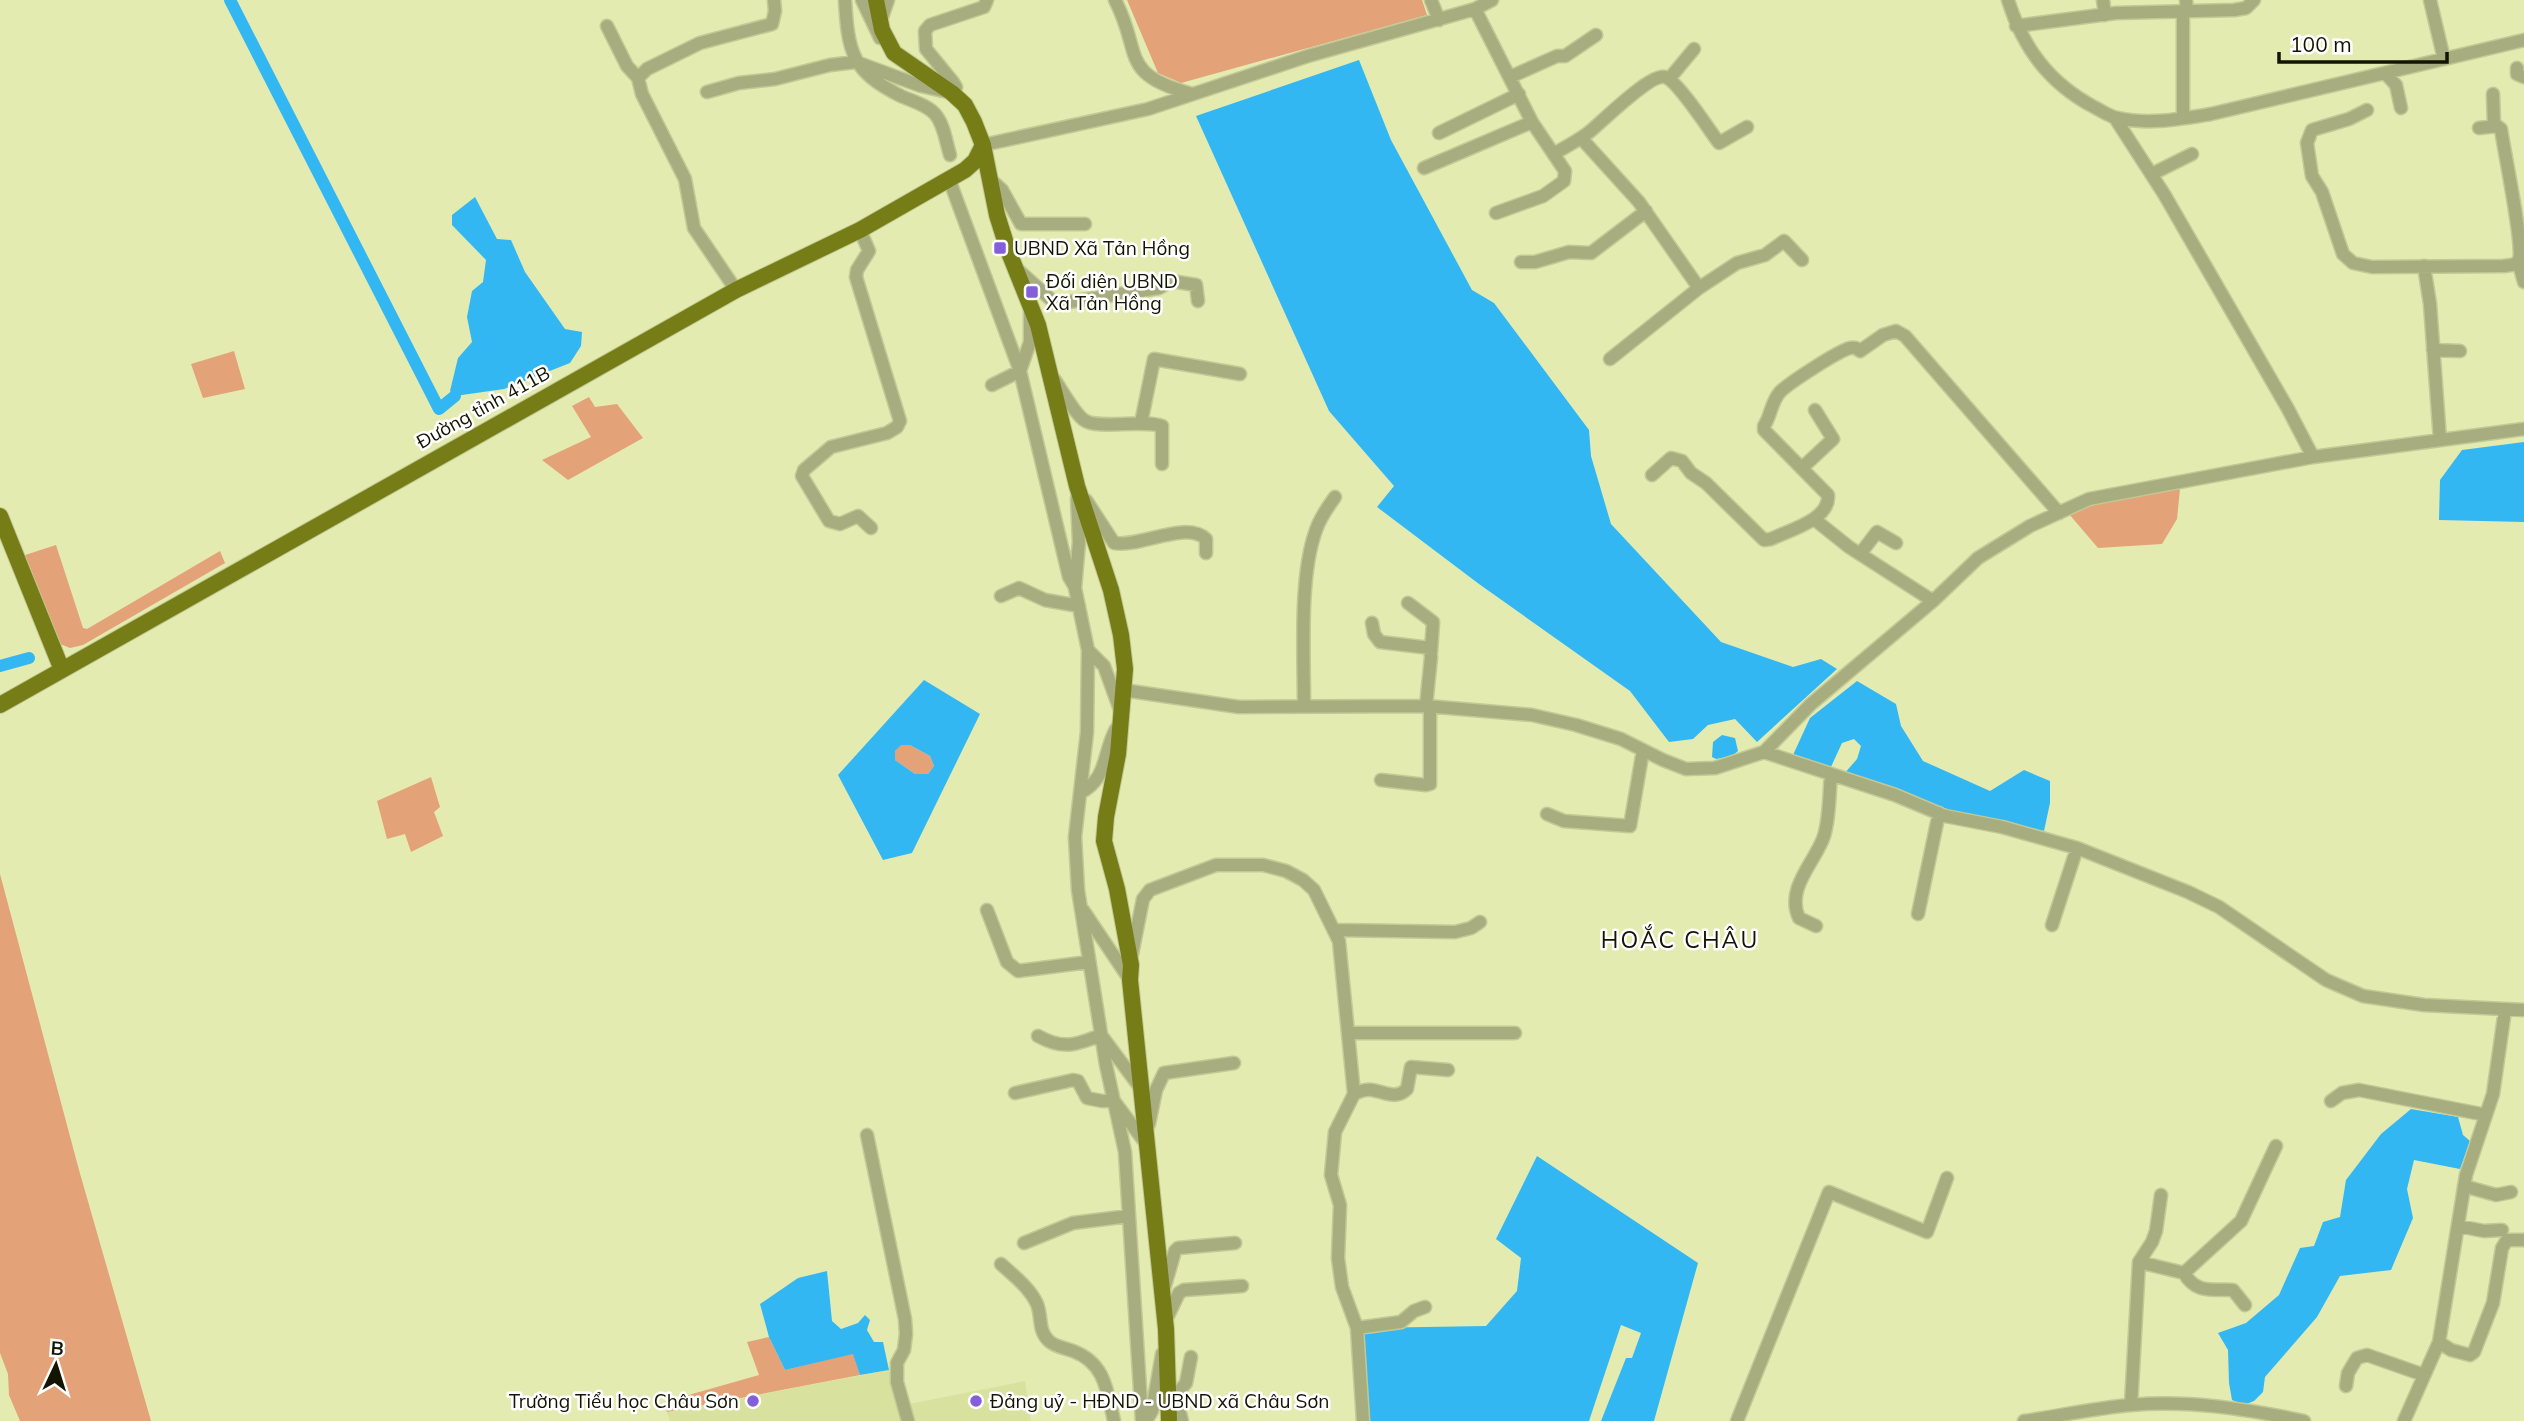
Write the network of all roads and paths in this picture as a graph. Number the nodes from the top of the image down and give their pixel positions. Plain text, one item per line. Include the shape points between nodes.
1 (774, 0) edge
2 (845, 0) edge
3 (862, 0) edge
4 (876, 0) edge
5 (888, 0) edge
6 (987, 0) edge
7 (1115, 0) edge
8 (1430, 0) edge
9 (1492, 0) edge
10 (2008, 0) edge
11 (2103, 0) edge
12 (2254, 0) edge
13 (2430, 0) edge
14 (2186, 5) edge
15 (1475, 9) junction
16 (2105, 15) junction
17 (1439, 20) junction
18 (880, 23) junction
19 (607, 26) dead end
20 (2016, 26) junction
21 (1596, 35) dead end
22 (2524, 40) edge
23 (888, 45) junction
24 (1694, 48) dead end
25 (2444, 59) junction
26 (856, 62) junction
27 (2385, 74) junction
28 (1510, 77) junction
29 (638, 78) junction
30 (1669, 79) junction
31 (706, 92) dead end
32 (952, 93) junction
33 (1193, 94) junction
34 (1518, 94) junction
35 (2493, 94) dead end
36 (2401, 108) dead end
37 (2367, 110) dead end
38 (2115, 118) junction
39 (2183, 118) junction
40 (1532, 122) junction
41 (2494, 126) junction
42 (1746, 127) dead end
43 (2479, 128) dead end
44 (1439, 133) dead end
45 (1581, 138) junction
46 (983, 145) junction
47 (1555, 153) junction
48 (2192, 154) dead end
49 (950, 155) dead end
50 (1424, 168) dead end
51 (2152, 174) junction
52 (989, 177) junction
53 (949, 179) junction
54 (1646, 211) junction
55 (1496, 213) dead end
56 (2520, 215) edge
57 (1085, 224) dead end
58 (860, 230) junction
59 (1802, 260) dead end
60 (2518, 261) junction
61 (1521, 262) dead end
62 (1015, 266) junction
63 (2424, 266) junction
64 (2524, 282) edge
65 (1699, 288) junction
66 (736, 289) junction
67 (1030, 301) junction
68 (1198, 301) dead end
69 (2433, 350) junction
70 (2460, 351) dead end
71 (1610, 359) dead end
72 (1020, 371) junction
73 (1049, 374) junction
74 (1240, 374) dead end
75 (992, 385) dead end
76 (1815, 410) dead end
77 (1141, 423) junction
78 (2524, 429) edge
79 (2440, 440) junction
80 (2313, 457) junction
81 (1162, 464) dead end
82 (1802, 468) junction
83 (1652, 475) dead end
84 (1077, 486) junction
85 (1335, 497) dead end
86 (2059, 513) junction
87 (0, 516) edge
88 (1814, 519) junction
89 (871, 528) dead end
90 (1896, 544) dead end
91 (1206, 554) dead end
92 (1860, 554) junction
93 (1075, 588) junction
94 (1001, 596) dead end
95 (1933, 601) junction
96 (1408, 603) dead end
97 (1079, 606) junction
98 (1373, 623) dead end
99 (1088, 650) junction
100 (1431, 652) junction
101 (62, 670) junction
102 (1123, 690) junction
103 (0, 705) edge
104 (1304, 705) junction
105 (1428, 706) junction
106 (1120, 719) junction
107 (1643, 750) junction
108 (1764, 752) junction
109 (1830, 775) junction
110 (1381, 780) dead end
111 (1080, 793) junction
112 (1939, 813) junction
113 (1547, 814) dead end
114 (2077, 848) junction
115 (1081, 907) junction
116 (987, 910) dead end
117 (1918, 914) dead end
118 (1480, 922) dead end
119 (2052, 925) dead end
120 (1816, 926) dead end
121 (1335, 930) junction
122 (1089, 962) junction
123 (1131, 972) junction
124 (2505, 1010) junction
125 (2524, 1010) edge
126 (1349, 1033) junction
127 (1515, 1033) dead end
128 (1101, 1035) junction
129 (1038, 1036) dead end
130 (1234, 1063) dead end
131 (1448, 1070) dead end
132 (1142, 1090) junction
133 (1015, 1093) dead end
134 (1354, 1094) junction
135 (1114, 1101) junction
136 (2331, 1101) dead end
137 (2486, 1115) junction
138 (867, 1135) dead end
139 (1147, 1140) junction
140 (2276, 1146) dead end
141 (1947, 1178) dead end
142 (2464, 1186) junction
143 (2511, 1192) dead end
144 (2161, 1195) dead end
145 (1129, 1216) junction
146 (2458, 1226) junction
147 (2502, 1230) dead end
148 (2523, 1239) edge
149 (1235, 1243) dead end
150 (1024, 1244) dead end
151 (2139, 1262) junction
152 (1001, 1264) dead end
153 (2184, 1273) junction
154 (1242, 1286) dead end
155 (1163, 1293) junction
156 (2245, 1305) dead end
157 (1425, 1307) dead end
158 (1166, 1325) junction
159 (1357, 1328) junction
160 (2439, 1342) junction
161 (1191, 1357) dead end
162 (2424, 1375) junction
163 (2346, 1386) dead end
164 (2131, 1405) junction
165 (1171, 1408) edge
166 (908, 1421) edge
167 (1114, 1421) edge
168 (1144, 1421) edge
169 (1182, 1421) edge
170 (1363, 1421) edge
171 (1737, 1421) edge
172 (2024, 1421) edge
173 (2304, 1421) edge
174 (2404, 1421) edge

1 - 29 street via 772,24 701,43
2 - 26 street
3 - 23 street via 878,37
4 - 18 main road
5 - 18 street
6 - 32 street via 985,7 925,30 925,46 956,87
7 - 33 street via 1143,72 1167,87
8 - 17 street
9 - 15 street
10 - 20 street
11 - 16 street
12 - 14 street via 2240,9
13 - 25 street
14 - 16 street
14 - 39 street
15 - 17 street
15 - 28 street
16 - 20 street
17 - 33 street via 1307,56
18 - 23 main road
19 - 29 street
20 - 38 street via 2033,56 2055,80
21 - 28 street via 1564,56
22 - 25 street
23 - 32 main road
24 - 30 street
25 - 27 street
26 - 31 street
26 - 32 street
26 - 49 street via 884,88 931,110
27 - 36 street via 2396,85
27 - 39 street
28 - 34 street
29 - 66 street via 685,178 694,228
30 - 42 street via 1718,142
30 - 45 street via 1652,80
32 - 46 main road via 965,105
33 - 46 street via 1148,109
34 - 40 street
34 - 44 street
35 - 41 street
37 - 63 street via 2312,130 2306,143 2312,176 2343,254 2353,263
38 - 39 street
38 - 51 street
40 - 47 street
40 - 50 street
41 - 43 street
41 - 56 street via 2501,128
45 - 47 street
45 - 54 street
46 - 52 main road
46 - 53 main road, Đường tỉnh 411B via 975,161
47 - 55 street via 1566,171 1562,184
48 - 51 street
51 - 80 street
52 - 57 street via 1021,224
52 - 62 main road
53 - 58 main road, Đường tỉnh 411B
53 - 72 street
54 - 61 street via 1591,253 1569,252
54 - 65 street
56 - 60 street
58 - 66 main road, Đường tỉnh 411B
58 - 89 street via 869,251 856,277 900,421 887,433 829,448 802,476 829,521 840,524 858,516
59 - 65 street via 1782,242
60 - 63 street via 2504,266
60 - 64 street
62 - 67 main road
62 - 68 street via 1056,304 1177,281 1196,285
63 - 69 street
65 - 71 street
66 - 101 main road, Đường tỉnh 411B
67 - 72 street via 1030,342
67 - 73 main road
69 - 70 street
69 - 79 street
72 - 75 street
72 - 93 street via 1044,481
73 - 77 street via 1085,421
73 - 84 main road
74 - 77 street via 1154,359
76 - 82 street via 1833,439
77 - 81 street via 1162,426
78 - 79 street
79 - 80 street
80 - 86 street via 2090,499
82 - 86 street via 1763,428 1777,396 1829,358 1852,348 1860,351 1896,331
82 - 88 street via 1828,495 1826,506
83 - 88 street via 1671,458 1682,461 1764,540
84 - 91 street via 1114,542 1199,535 1206,540
84 - 93 street
84 - 102 main road via 1111,590 1121,635
85 - 104 street via 1323,513 1310,548
86 - 95 street via 1978,558
87 - 101 main road
88 - 92 street
90 - 92 street via 1877,532
92 - 95 street
93 - 97 street
94 - 97 street via 1019,588 1045,600
95 - 108 street via 1811,704
96 - 100 street via 1433,622
97 - 99 street
98 - 100 street via 1380,642 1424,646
99 - 106 street via 1104,666
99 - 111 street via 1087,732
100 - 105 street
101 - 103 main road, Đường tỉnh 411B
102 - 104 street via 1240,707
102 - 106 main road
104 - 105 street
105 - 107 street via 1532,715 1576,724
105 - 110 street via 1430,784
106 - 111 street via 1103,771
106 - 123 main road via 1104,841
107 - 108 street via 1686,769 1715,768
107 - 113 street via 1630,826 1564,821
108 - 109 street
109 - 112 street
109 - 120 street via 1824,839 1805,869 1796,903 1799,918
111 - 115 street via 1075,837
112 - 114 street
112 - 117 street
114 - 119 street
114 - 124 street via 2219,907 2326,979 2362,996 2424,1006
115 - 122 street
115 - 123 street
116 - 122 street via 1007,962 1018,971
118 - 121 street via 1455,932
121 - 123 street via 1314,890 1303,880 1263,865 1216,865 1150,890 1143,899
121 - 126 street
122 - 128 street
123 - 132 main road
124 - 125 street
124 - 137 street
126 - 127 street
126 - 134 street
128 - 129 street via 1068,1045
128 - 132 street
128 - 135 street
130 - 139 street via 1164,1073 1156,1090
131 - 134 street via 1411,1067 1407,1090 1400,1095 1368,1089
132 - 139 main road
133 - 135 street via 1075,1080 1081,1082 1087,1098
134 - 159 street via 1335,1132 1331,1175 1339,1205 1342,1287
135 - 139 street
135 - 145 street via 1125,1152
136 - 137 street via 2359,1090
137 - 142 street
138 - 166 street via 905,1319 897,1382
139 - 155 main road
140 - 153 street via 2241,1221
141 - 171 street via 1927,1232 1829,1192
142 - 143 street via 2496,1195
142 - 146 street
144 - 151 street via 2156,1231
145 - 150 street via 1073,1223
145 - 168 street
146 - 147 street
146 - 160 street
148 - 160 street via 2507,1240 2502,1248 2493,1303 2474,1352 2465,1354
149 - 155 street via 1178,1248
151 - 153 street
151 - 164 street
152 - 167 street via 1033,1297 1049,1342 1095,1362
153 - 156 street via 2189,1282 2208,1291 2233,1290
154 - 158 street via 1184,1290
155 - 158 main road
157 - 159 street via 1401,1322
158 - 165 main road
158 - 168 street via 1152,1411
159 - 170 street
160 - 162 street
161 - 165 street via 1186,1383
162 - 163 street via 2367,1355 2357,1358
162 - 174 street
164 - 172 street
164 - 173 street via 2241,1408
165 - 169 street

